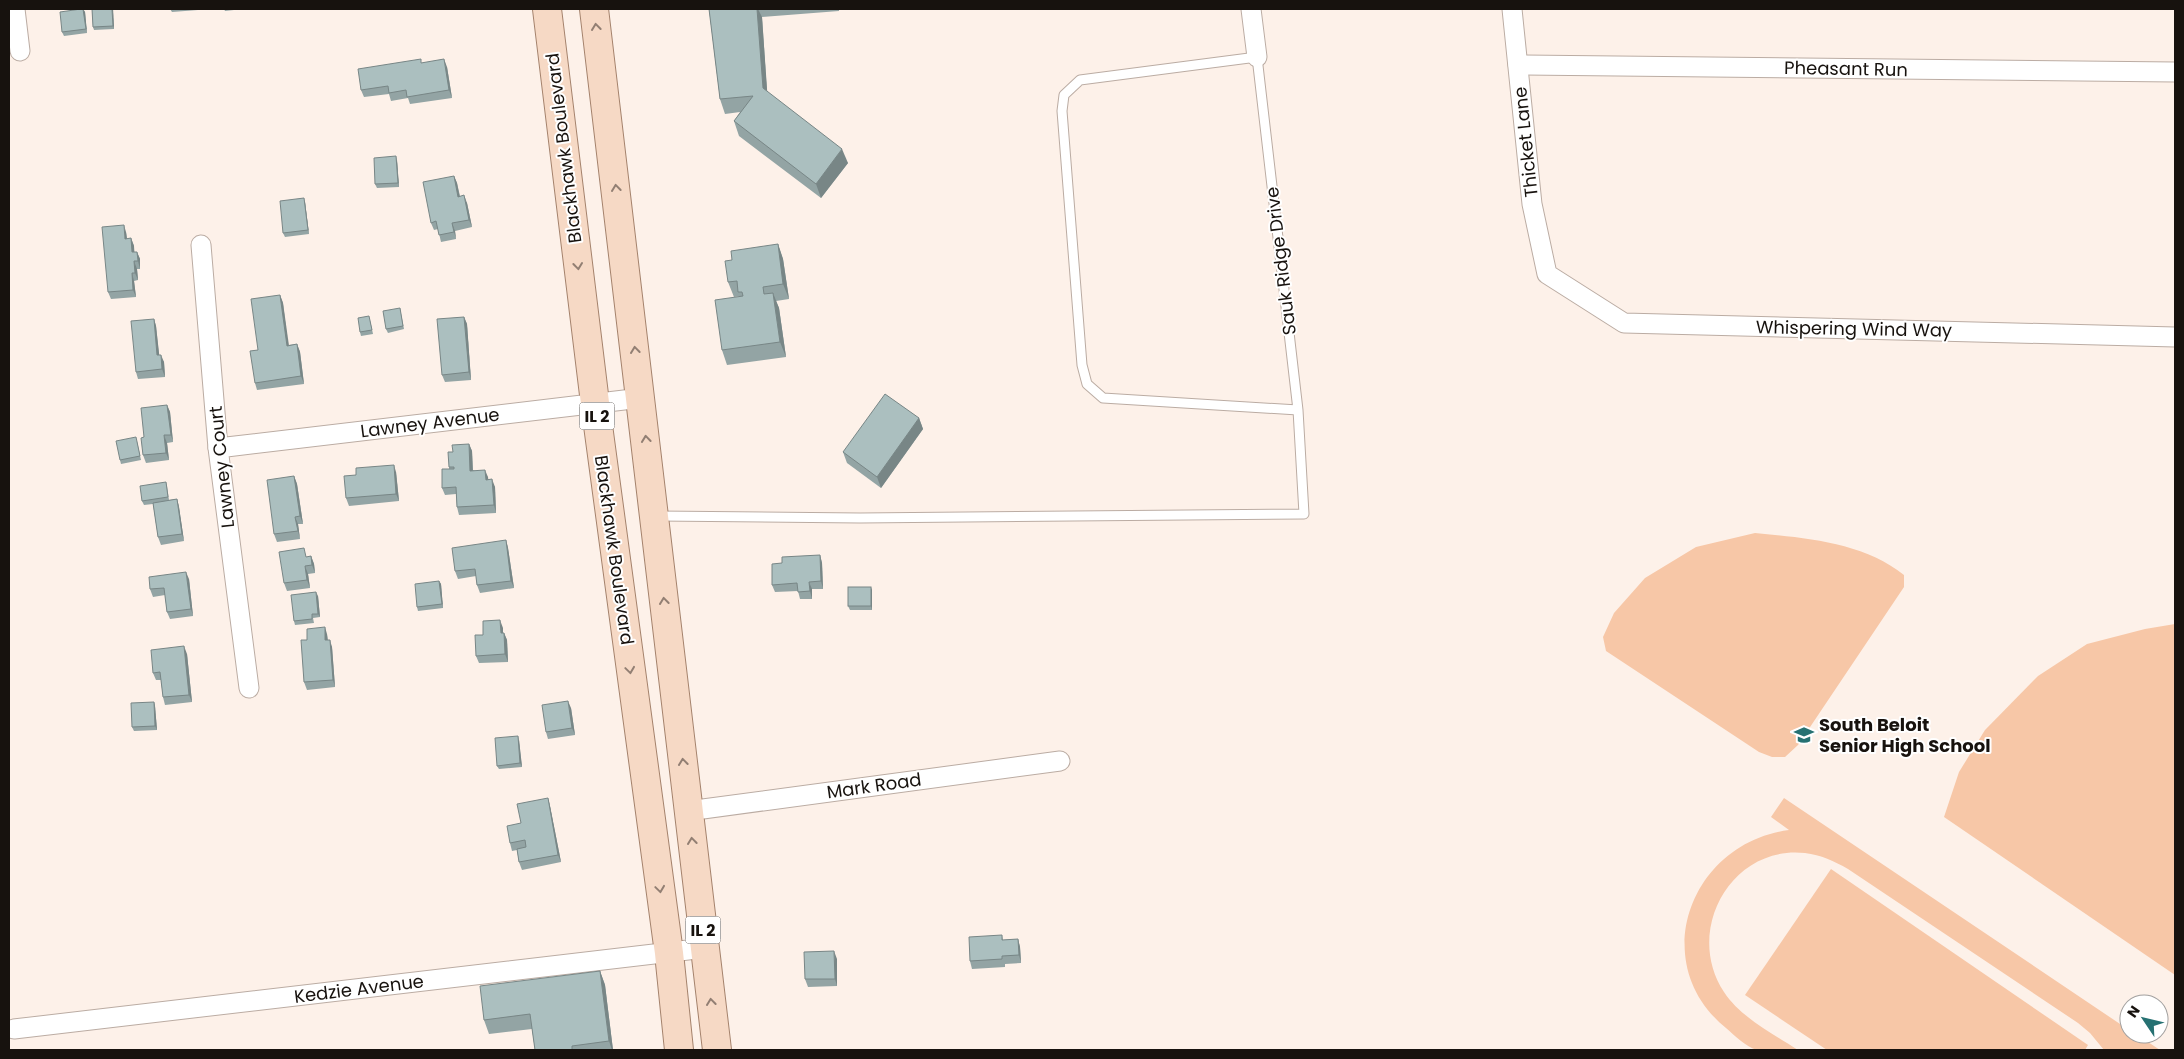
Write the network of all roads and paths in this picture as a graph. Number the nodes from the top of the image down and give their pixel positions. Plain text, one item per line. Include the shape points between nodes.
1 (16, 9) edge
2 (547, 9) edge
3 (594, 9) edge
4 (1251, 9) edge
5 (1512, 9) edge
6 (20, 51) dead end
7 (1257, 57) junction
8 (1518, 65) junction
9 (2175, 72) edge
10 (201, 245) dead end
11 (1547, 274) joint
12 (2175, 337) edge
13 (641, 398) junction
14 (595, 403) junction
15 (1298, 410) junction
16 (218, 448) junction
17 (654, 516) junction
18 (248, 688) dead end
19 (1060, 761) dead end
20 (688, 811) junction
21 (705, 948) junction
22 (669, 953) junction
23 (14, 1029) dead end
24 (679, 1050) edge
25 (717, 1050) edge

1 - 6 street
2 -> 14 main road, Blackhawk Boulevard / IL 2
13 -> 3 main road, IL 2
4 - 7 street, Sauk Ridge Drive
5 - 8 street, Thicket Lane
7 - 15 lane, Sauk Ridge Drive
7 - 15 lane via 1080,80 1064,95 1062,111 1082,365 1087,384 1103,398
8 - 9 street, Pheasant Run
8 - 11 street, Thicket Lane via 1532,204
10 - 16 street, Lawney Court
11 - 12 street, Whispering Wind Way via 1624,323
13 - 14 street, Lawney Avenue
17 -> 13 main road, IL 2
14 - 16 street, Lawney Avenue
14 -> 22 main road, Blackhawk Boulevard / IL 2
15 - 17 lane, Sauk Ridge Drive via 1304,514 870,518
16 - 18 street, Lawney Court
20 -> 17 main road, IL 2
19 - 20 street, Mark Road
21 -> 20 main road, IL 2
21 - 22 street, Kedzie Avenue
25 -> 21 main road, IL 2
22 - 23 street, Kedzie Avenue
22 - 24 main road, IL 2

